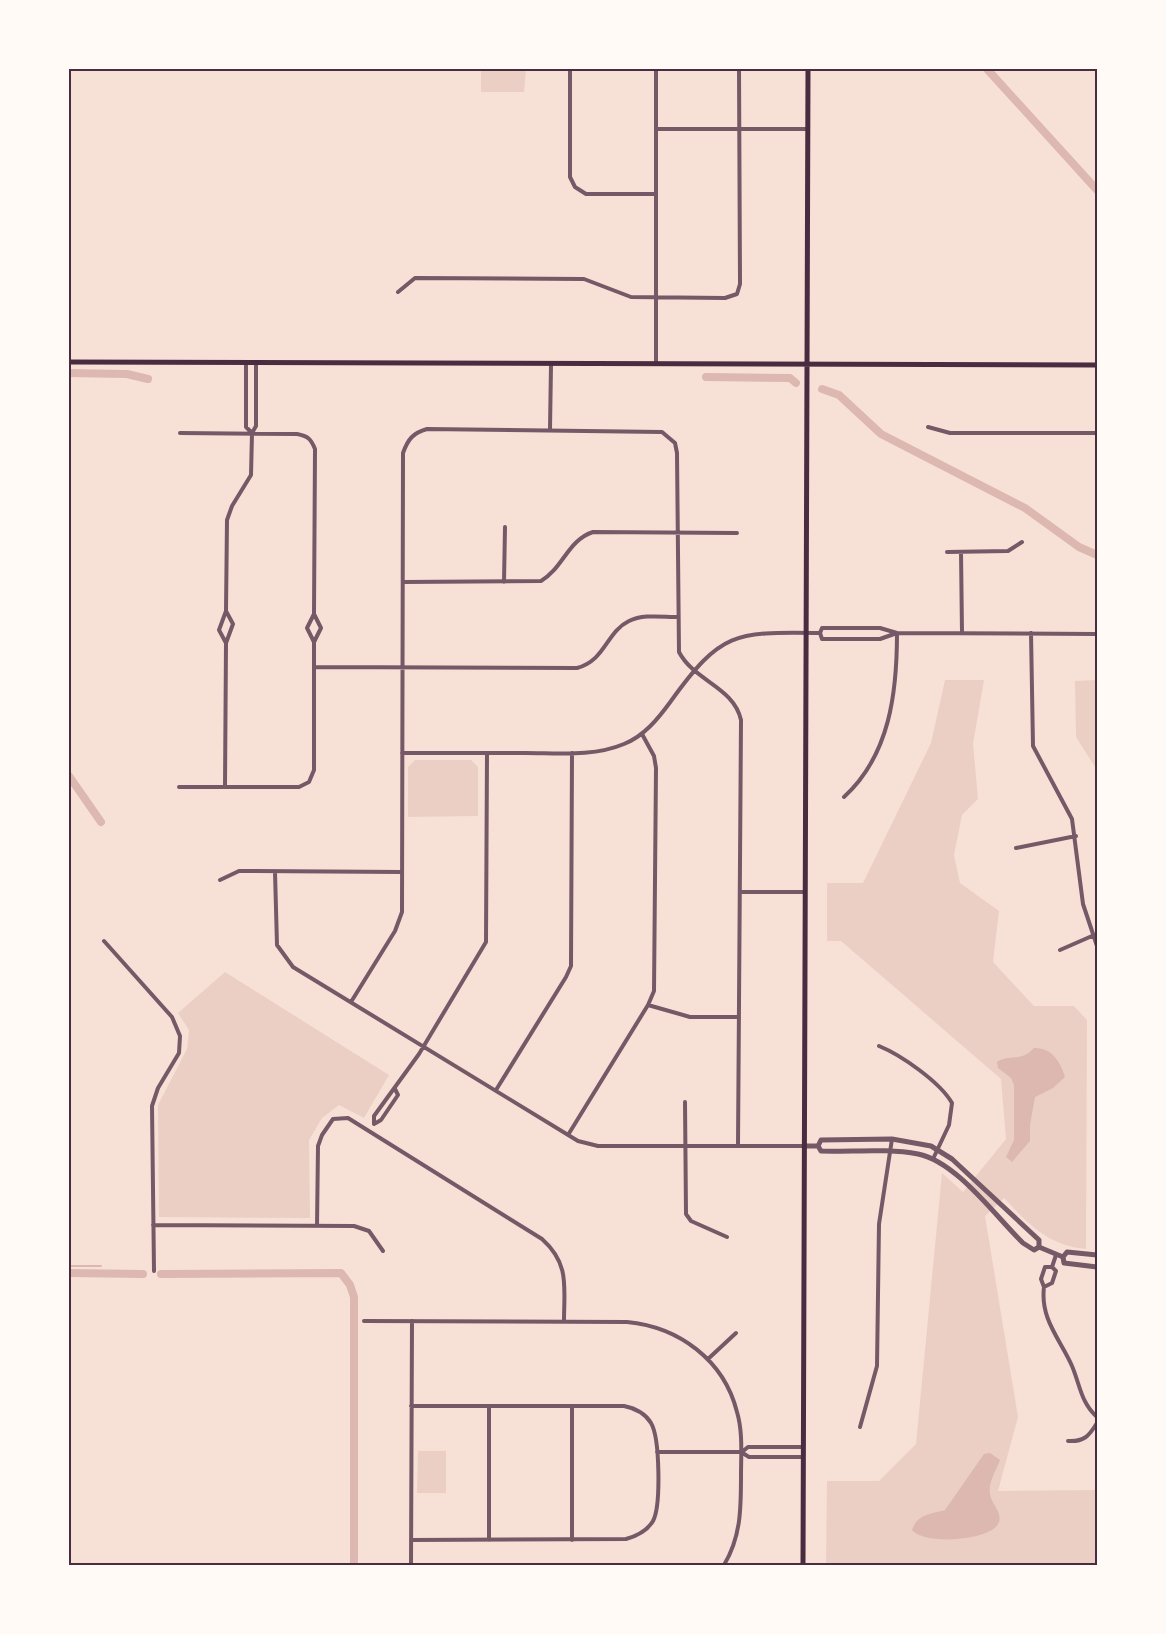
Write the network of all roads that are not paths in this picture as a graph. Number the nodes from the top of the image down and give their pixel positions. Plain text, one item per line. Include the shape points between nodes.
1 (570, 69) edge
2 (656, 69) edge
3 (740, 69) edge
4 (808, 69) edge
5 (656, 129) junction
6 (739, 129) junction
7 (808, 129) junction
8 (656, 194) junction
9 (398, 292) dead end
10 (656, 298) junction
11 (69, 362) edge
12 (246, 364) junction
13 (256, 364) junction
14 (809, 364) junction
15 (551, 365) junction
16 (656, 365) junction
17 (1097, 365) edge
18 (928, 427) dead end
19 (550, 429) junction
20 (180, 433) dead end
21 (252, 433) junction
22 (1097, 433) edge
23 (505, 527) dead end
24 (677, 533) junction
25 (736, 533) dead end
26 (1022, 542) dead end
27 (947, 552) dead end
28 (961, 552) junction
29 (403, 582) junction
30 (504, 582) junction
31 (226, 610) junction
32 (314, 614) junction
33 (677, 617) junction
34 (807, 633) junction
35 (820, 633) junction
36 (897, 633) junction
37 (962, 633) junction
38 (1031, 633) junction
39 (1097, 634) edge
40 (314, 642) junction
41 (226, 643) junction
42 (403, 666) junction
43 (314, 667) junction
44 (693, 670) junction
45 (642, 734) junction
46 (402, 753) junction
47 (487, 753) junction
48 (572, 753) junction
49 (179, 787) dead end
50 (225, 787) junction
51 (844, 797) dead end
52 (1076, 836) junction
53 (1016, 848) dead end
54 (275, 872) junction
55 (402, 872) junction
56 (220, 880) dead end
57 (740, 892) junction
58 (806, 892) junction
59 (1092, 936) junction
60 (104, 941) dead end
61 (1097, 946) edge
62 (1060, 950) dead end
63 (351, 1002) junction
64 (648, 1005) junction
65 (739, 1017) junction
66 (424, 1046) junction
67 (879, 1046) dead end
68 (395, 1089) junction
69 (496, 1090) junction
70 (685, 1102) dead end
71 (374, 1124) junction
72 (369, 1132) junction
73 (568, 1135) junction
74 (892, 1139) junction
75 (685, 1146) junction
76 (738, 1146) junction
77 (805, 1146) junction
78 (818, 1146) junction
79 (938, 1150) junction
80 (890, 1152) junction
81 (933, 1159) junction
82 (153, 1225) junction
83 (317, 1226) junction
84 (726, 1237) dead end
85 (1039, 1247) junction
86 (383, 1251) dead end
87 (1056, 1255) junction
88 (1097, 1255) edge
89 (1063, 1257) junction
90 (1052, 1267) junction
91 (1097, 1267) edge
92 (154, 1271) dead end
93 (1044, 1287) junction
94 (364, 1321) dead end
95 (412, 1321) junction
96 (564, 1321) junction
97 (736, 1333) dead end
98 (708, 1359) junction
99 (411, 1406) junction
100 (489, 1406) junction
101 (572, 1406) junction
102 (1097, 1416) edge
103 (1097, 1423) edge
104 (860, 1427) dead end
105 (1068, 1441) dead end
106 (803, 1447) junction
107 (657, 1452) junction
108 (741, 1452) junction
109 (802, 1457) junction
110 (411, 1540) junction
111 (489, 1540) junction
112 (572, 1540) junction
113 (411, 1565) edge
114 (724, 1565) edge
115 (803, 1565) edge

1 - 8 street via 570,177 575,187 586,194
2 - 5 street
3 - 6 street
4 - 7 main road
5 - 6 street
5 - 8 street
6 - 7 street
6 - 10 street via 740,284 736,294 725,298
7 - 14 main road
8 - 10 street
9 - 10 street via 414,278 584,279 631,297
10 - 16 street
11 - 12 main road
12 - 13 main road
12 - 21 street via 246,427
13 - 15 main road
13 - 21 street via 256,426
14 - 16 main road
14 - 17 main road
14 - 34 main road
15 - 16 main road
15 - 19 street
18 - 22 street via 950,433
19 - 24 street via 653,431 669,437 677,453
19 - 29 street via 428,429 411,436 403,453
20 - 21 street
21 - 31 street via 251,475 227,520
21 - 32 street via 305,435 313,442
23 - 30 street
24 - 25 street
24 - 30 street via 593,532 575,542 556,569 541,581
24 - 33 street
26 - 28 street via 1008,551
27 - 28 street
28 - 37 street
29 - 30 street
29 - 42 street
31 - 41 street via 233,624
31 - 41 street via 219,630
32 - 40 street via 321,628
32 - 40 street via 307,628
33 - 42 street via 629,621 589,664 577,668
33 - 44 street via 679,652
34 - 35 street
34 - 44 street via 764,632 740,637 714,650
34 - 58 main road
35 - 36 street via 822,628 880,628
35 - 36 street via 822,639 880,639
36 - 37 street
36 - 51 street via 897,675 886,731 861,782
37 - 38 street
38 - 39 street
38 - 52 street via 1033,746 1067,806
40 - 43 street
41 - 50 street
42 - 43 street
42 - 46 street
43 - 50 street via 314,770 309,782 298,787
44 - 45 street via 661,715
44 - 57 street via 735,702 741,720
45 - 48 street via 611,749
45 - 64 street via 654,756 657,780 655,978
46 - 47 street
46 - 55 street
47 - 48 street
47 - 66 street via 486,942
48 - 69 street via 570,966
49 - 50 street
52 - 53 street
52 - 59 street via 1083,904
54 - 55 street
54 - 56 street via 239,871
54 - 63 street via 275,935 280,953 293,967
55 - 63 street via 399,923
57 - 58 street
57 - 65 street
58 - 77 main road
59 - 61 street
59 - 62 street
60 - 82 street via 172,1017 180,1036 179,1053 152,1106
63 - 66 street
64 - 65 street via 690,1017
64 - 73 street
65 - 76 street
66 - 68 street
66 - 69 street
67 - 79 street via 897,1053 949,1099 952,1116
68 - 71 street via 374,1116
68 - 71 street via 398,1095
69 - 73 street
70 - 75 street
71 - 72 street
72 - 83 street via 348,1118 338,1117 329,1123 318,1146
72 - 96 street via 554,1249 565,1279
73 - 75 street via 598,1146
74 - 78 street via 821,1140
74 - 79 street
74 - 80 street
75 - 76 street
75 - 84 street via 686,1214 691,1221
76 - 77 street
77 - 78 street
77 - 106 main road
78 - 80 street via 821,1151
79 - 81 street
79 - 85 street via 969,1172 1039,1240
80 - 81 street
80 - 104 street via 879,1224 877,1366
81 - 85 street via 961,1180 1023,1243 1034,1251
82 - 83 street
82 - 92 street
83 - 86 street via 361,1227 377,1240
85 - 87 street
87 - 89 street
87 - 90 street
88 - 89 street via 1066,1252
89 - 91 street via 1064,1263
90 - 93 street via 1056,1272 1052,1283
90 - 93 street via 1045,1267 1041,1279
93 - 102 street via 1047,1319 1071,1364 1084,1402
94 - 95 street
95 - 96 street
95 - 99 street
96 - 98 street via 652,1326 683,1339
97 - 98 street
98 - 108 street via 734,1400
99 - 100 street
99 - 110 street
100 - 101 street
100 - 111 street
101 - 107 street via 624,1406 643,1413 657,1437
101 - 112 street
103 - 105 street via 1090,1435 1080,1441
106 - 108 street via 748,1447
106 - 109 main road
107 - 108 street
107 - 112 street via 656,1509 647,1529 626,1539
108 - 109 street via 749,1457
108 - 114 street via 739,1525
109 - 115 main road
110 - 111 street
110 - 113 street
111 - 112 street

